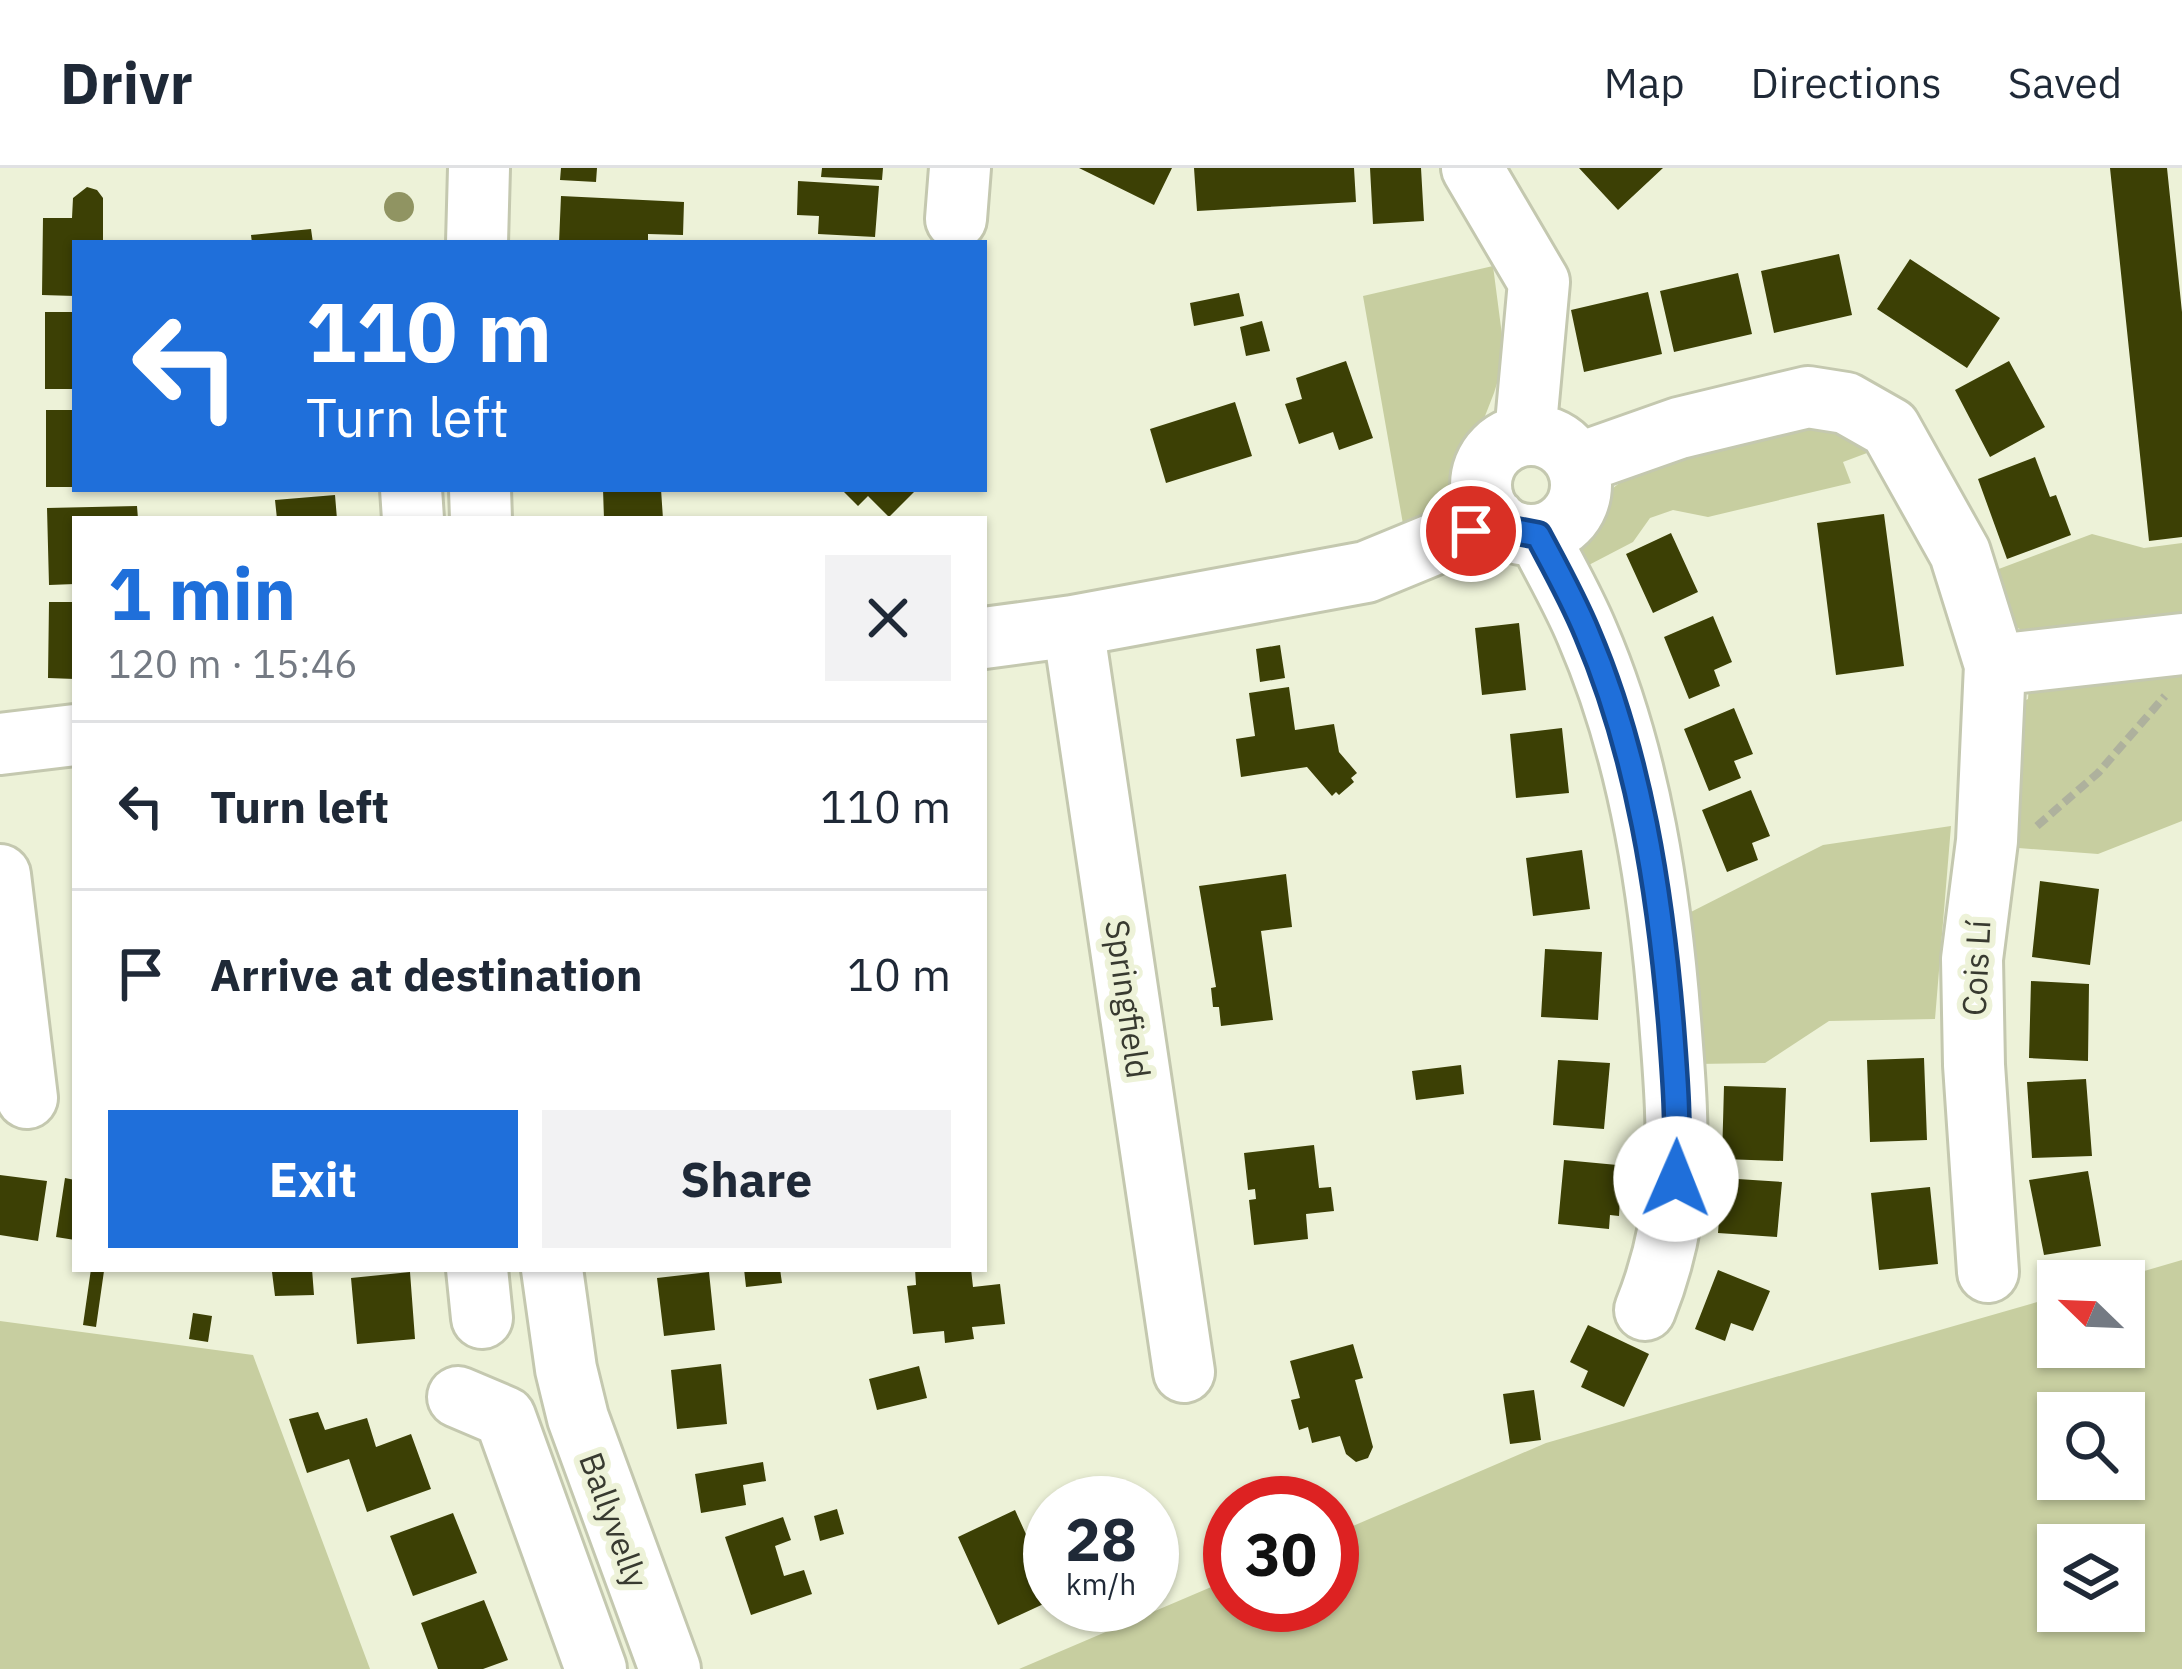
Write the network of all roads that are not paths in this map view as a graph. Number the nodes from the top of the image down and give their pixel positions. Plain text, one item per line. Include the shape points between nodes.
1 (479, 168) edge
2 (1472, 168) edge
3 (477, 240) edge
4 (1526, 435) junction
5 (1577, 464) junction
6 (1516, 527) junction
7 (1072, 626) junction
8 (987, 638) edge
9 (1995, 665) junction
10 (2180, 666) edge
11 (72, 735) edge
12 (0, 744) edge
13 (0, 875) edge
14 (34, 1099) edge
15 (553, 1272) edge
16 (1988, 1272) dead end
17 (1645, 1310) dead end
18 (1184, 1372) dead end
19 (458, 1396) dead end
20 (596, 1669) edge
21 (670, 1669) edge

1 - 3 street
2 - 4 street via 1539,282
4 - 5 street via 1548,437
4 - 6 street via 1496,448 1481,485 1484,504
5 - 6 street via 1572,514 1555,529
5 - 9 street, Cois Lí via 1679,428 1808,397 1846,403 1890,428 1960,553
6 - 7 street via 1366,572
6 - 17 street via 1587,633 1615,712 1663,921 1678,1137 1673,1221
7 - 8 street
7 - 18 street, Springfield
9 - 10 street
9 - 16 street, Cois Lí via 1972,959
11 - 12 street
13 - 14 street
15 - 21 street, Ballyvelly via 578,1418
19 - 20 street via 505,1417

